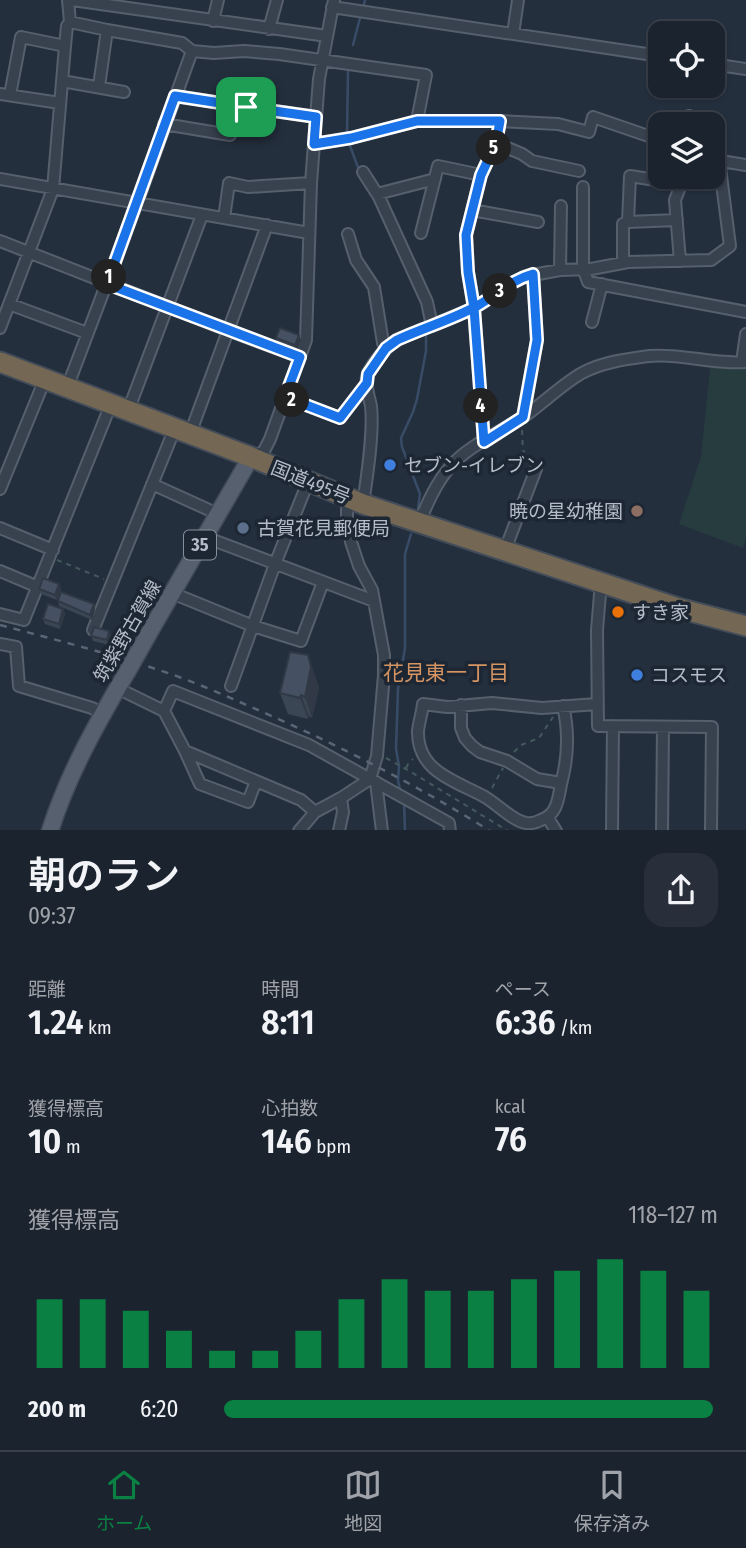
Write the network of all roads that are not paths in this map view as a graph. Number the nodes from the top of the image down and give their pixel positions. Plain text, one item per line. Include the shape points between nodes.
1 (70, 0) edge
2 (218, 0) edge
3 (277, 0) edge
4 (518, 0) edge
5 (333, 4) edge
6 (213, 21) junction
7 (70, 22) junction
8 (270, 29) junction
9 (107, 30) junction
10 (513, 34) junction
11 (327, 36) junction
12 (65, 46) junction
13 (192, 51) junction
14 (648, 54) edge
15 (323, 60) junction
16 (725, 66) edge
17 (746, 69) edge
18 (62, 81) junction
19 (99, 86) junction
20 (124, 92) dead end
21 (5, 94) edge
22 (175, 96) junction
23 (60, 103) junction
24 (316, 117) junction
25 (417, 121) junction
26 (500, 121) junction
27 (164, 124) junction
28 (230, 135) dead end
29 (648, 136) edge
30 (496, 143) junction
31 (314, 144) junction
32 (725, 162) edge
33 (746, 165) edge
34 (579, 171) dead end
35 (363, 172) dead end
36 (481, 175) junction
37 (648, 177) edge
38 (0, 179) edge
39 (435, 179) junction
40 (311, 183) junction
41 (583, 187) dead end
42 (53, 189) junction
43 (679, 189) edge
44 (720, 189) edge
45 (377, 194) junction
46 (137, 203) junction
47 (561, 206) dead end
48 (472, 210) junction
49 (202, 215) junction
50 (224, 218) junction
51 (677, 220) junction
52 (538, 222) dead end
53 (628, 222) junction
54 (267, 225) junction
55 (310, 233) junction
56 (421, 233) dead end
57 (348, 234) dead end
58 (0, 241) edge
59 (29, 253) junction
60 (680, 261) junction
61 (623, 263) junction
62 (583, 268) junction
63 (561, 270) junction
64 (533, 274) junction
65 (107, 284) junction
66 (602, 285) junction
67 (9, 304) junction
68 (167, 307) junction
69 (474, 308) junction
70 (746, 312) edge
71 (592, 322) dead end
72 (432, 326) junction
73 (0, 328) edge
74 (227, 330) junction
75 (88, 333) junction
76 (746, 334) edge
77 (386, 348) junction
78 (300, 357) junction
79 (0, 362) edge
80 (744, 362) edge
81 (45, 379) junction
82 (66, 387) junction
83 (285, 397) junction
84 (119, 407) junction
85 (523, 417) junction
86 (340, 418) road end
87 (183, 431) junction
88 (484, 442) junction
89 (251, 457) junction
90 (536, 469) road end
91 (308, 482) junction
92 (152, 484) junction
93 (0, 489) edge
94 (355, 501) junction
95 (218, 514) junction
96 (419, 523) junction
97 (0, 528) edge
98 (205, 537) junction
99 (505, 551) junction
100 (51, 554) junction
101 (275, 564) junction
102 (0, 571) edge
103 (323, 582) junction
104 (601, 582) junction
105 (38, 587) junction
106 (172, 593) junction
107 (374, 601) junction
108 (0, 614) edge
109 (253, 626) junction
110 (746, 626) edge
111 (93, 630) edge
112 (0, 644) edge
113 (231, 686) dead end
114 (117, 688) junction
115 (597, 704) junction
116 (461, 705) junction
117 (563, 706) junction
118 (164, 711) junction
119 (103, 714) junction
120 (613, 726) junction
121 (663, 727) junction
122 (185, 751) junction
123 (256, 781) junction
124 (373, 781) junction
125 (561, 783) junction
126 (341, 798) junction
127 (316, 812) junction
128 (548, 818) junction
129 (449, 827) edge
130 (50, 830) edge
131 (300, 830) edge
132 (339, 830) edge
133 (382, 830) edge
134 (555, 830) edge
135 (612, 830) edge
136 (662, 830) edge
137 (711, 830) edge

1 - 6 street via 178,10
1 - 7 street
2 - 6 street
3 - 8 street
4 - 10 street
5 - 10 street
5 - 11 street
6 - 8 street
7 - 9 street
7 - 12 street
8 - 11 street
9 - 13 street via 182,43
9 - 19 street
10 - 14 street
11 - 15 street
12 - 18 street
12 - 21 street via 22,37
13 - 15 street via 244,51
13 - 22 street
15 - 24 street
15 - 25 street via 426,75
16 - 17 street
18 - 19 street
18 - 23 street
19 - 20 street
21 - 23 street
22 - 24 street
22 - 27 street
23 - 42 street
24 - 31 street
25 - 26 street
25 - 31 street
26 - 29 street via 558,124 589,132 593,117
26 - 30 street
27 - 28 street
27 - 46 street
30 - 34 street via 533,161
30 - 36 street
31 - 40 street
32 - 33 street
35 - 45 street
36 - 39 street via 438,166
36 - 48 street
37 - 53 street via 630,176
38 - 42 street
39 - 45 street
39 - 56 street
40 - 50 street via 248,187 229,183
40 - 55 street
41 - 62 street
42 - 46 street
42 - 59 street
43 - 51 street via 675,200
44 - 60 street via 730,246 711,260
45 - 72 street via 427,302
46 - 49 street
46 - 65 street
47 - 63 street
48 - 52 street
48 - 69 street via 466,252
49 - 50 street
49 - 68 street
50 - 54 street
51 - 53 street
51 - 60 street
53 - 61 street via 623,223
54 - 55 street
54 - 74 street
55 - 78 street via 306,340
57 - 77 street via 356,260 374,287
58 - 59 street
59 - 65 street
59 - 67 street
60 - 61 street
61 - 62 street
62 - 63 street
62 - 66 street via 588,282
63 - 64 street
64 - 69 street
64 - 85 street via 537,340
65 - 68 street
65 - 75 street
66 - 70 street
66 - 71 street
67 - 73 street
67 - 75 street
68 - 74 street
68 - 84 street
69 - 72 street
69 - 88 street
72 - 77 street
74 - 78 street
74 - 87 street
75 - 82 street
76 - 80 street
77 - 94 street via 368,374 370,442
78 - 83 street
79 - 81 highway, 国道495号
80 - 85 street via 653,356 616,361 582,373
81 - 82 highway, 国道495号
81 - 93 street
82 - 84 highway, 国道495号
83 - 86 street
83 - 89 street via 264,451
84 - 87 highway, 国道495号
84 - 100 street
85 - 88 street
87 - 89 highway, 国道495号
87 - 92 street
88 - 96 street via 450,466
89 - 91 highway, 国道495号
89 - 95 main road, 筑紫野古賀線 / 35
90 - 99 street
91 - 94 highway, 国道495号
91 - 101 street
92 - 95 street
92 - 111 street
94 - 96 highway, 国道495号
94 - 107 street via 347,517 351,542
95 - 98 main road, 筑紫野古賀線 / 35
96 - 99 highway, 国道495号
97 - 100 street
98 - 101 street
98 - 106 main road, 筑紫野古賀線 / 35
99 - 104 highway, 国道495号
100 - 105 street
101 - 103 street
101 - 109 street
102 - 105 street
103 - 107 street
103 - 109 street via 301,641
104 - 110 highway, 国道495号
104 - 115 street
105 - 108 street via 24,620
106 - 109 street
106 - 114 main road, 筑紫野古賀線 / 35, bridge
107 - 124 street via 384,675
109 - 113 street
112 - 119 street via 16,647 19,686
114 - 118 street
114 - 119 main road, 筑紫野古賀線 / 35
115 - 117 street
115 - 120 street via 598,726
116 - 117 street
116 - 125 street via 461,728 472,746 537,779
116 - 128 street via 423,704 418,731 424,756 434,769 518,820 534,823
117 - 125 street via 568,750
118 - 122 street
118 - 124 street via 173,691 309,745
119 - 130 main road, 筑紫野古賀線 / 35 via 83,749
120 - 121 street
120 - 135 street
121 - 136 street
121 - 137 street via 712,727
122 - 123 street
122 - 123 street via 200,784 248,802
123 - 127 street via 301,800
124 - 126 street
124 - 129 street
124 - 133 street
125 - 128 street via 557,805
126 - 127 street
126 - 132 street
127 - 131 street
128 - 134 street

